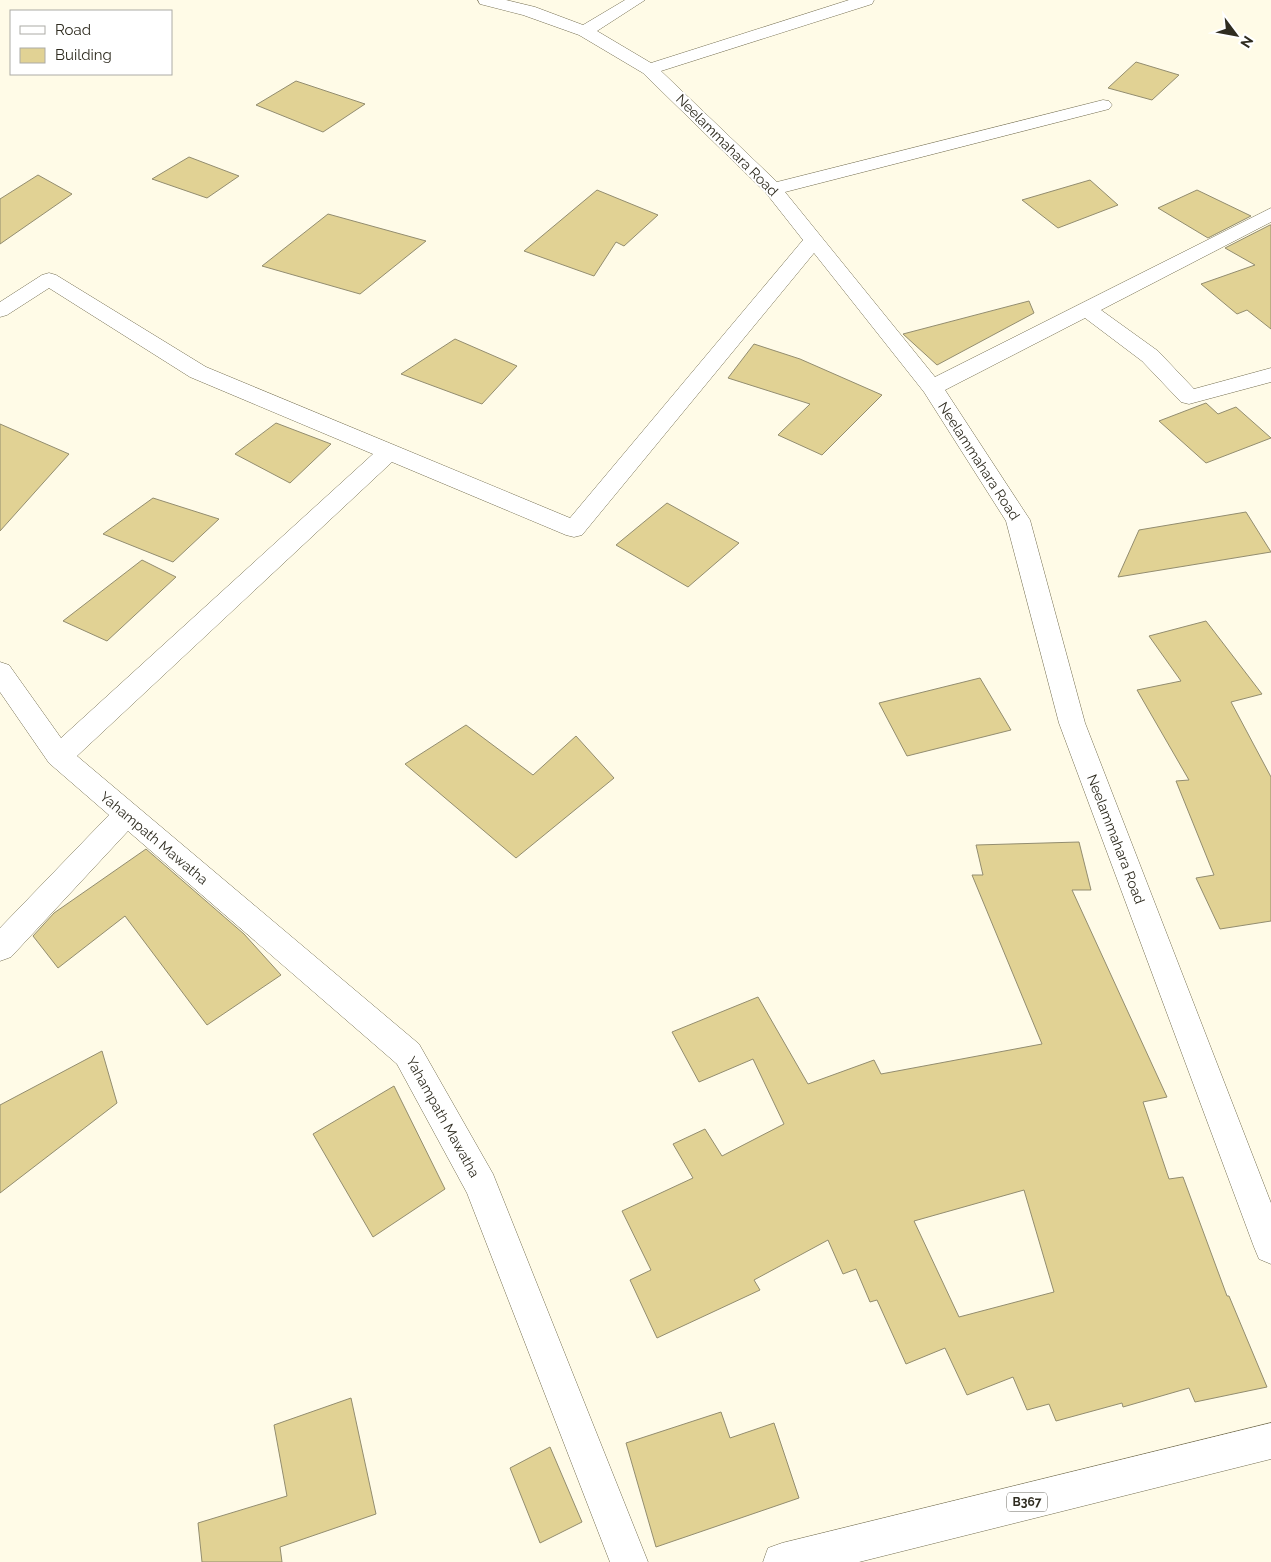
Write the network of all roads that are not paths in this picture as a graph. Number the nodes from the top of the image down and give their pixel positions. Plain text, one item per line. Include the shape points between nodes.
1 (486, 0) edge
2 (637, 0) edge
3 (866, 0) edge
4 (585, 31) junction
5 (649, 69) junction
6 (1104, 105) dead end
7 (773, 189) junction
8 (1271, 214) edge
9 (814, 240) junction
10 (1086, 309) junction
11 (0, 311) edge
12 (1271, 375) edge
13 (932, 388) junction
14 (388, 452) junction
15 (0, 672) edge
16 (59, 756) junction
17 (126, 815) junction
18 (0, 948) edge
19 (1271, 1247) edge
20 (1271, 1441) edge
21 (629, 1562) edge
22 (782, 1562) edge

1 - 4 street, Neelammahara Road
2 - 4 street
3 - 5 street
4 - 5 street, Neelammahara Road
5 - 7 street, Neelammahara Road
6 - 7 street
7 - 9 street, Neelammahara Road
8 - 10 street
9 - 13 street, Neelammahara Road
9 - 14 street via 574,529
10 - 12 street via 1150,356 1189,397
10 - 13 street
11 - 14 street via 49,278 198,372
13 - 19 street, Neelammahara Road via 1018,520 1072,723
14 - 16 street
15 - 16 street, Yahampath Mawatha
16 - 17 street, Yahampath Mawatha
17 - 18 street
17 - 21 street, Yahampath Mawatha via 408,1054 481,1185
20 - 22 street, B367

